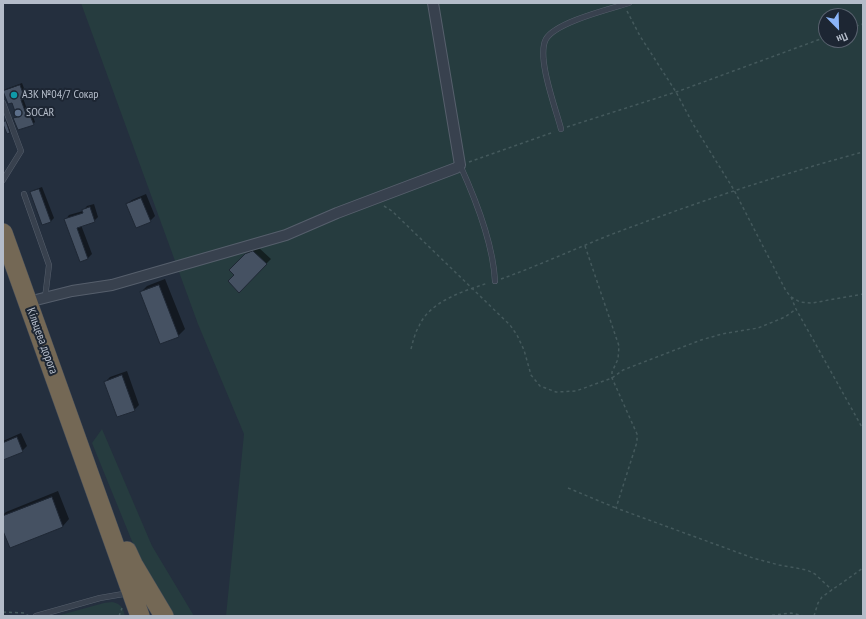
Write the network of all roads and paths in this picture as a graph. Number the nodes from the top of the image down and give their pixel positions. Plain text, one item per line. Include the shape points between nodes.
1 (433, 3) edge
2 (627, 4) edge
3 (818, 40) edge
4 (676, 92) junction
5 (3, 103) edge
6 (561, 128) dead end
7 (863, 152) edge
8 (460, 165) junction
9 (3, 180) edge
10 (734, 190) junction
11 (24, 194) dead end
12 (374, 199) junction
13 (3, 233) edge
14 (585, 246) junction
15 (495, 281) junction
16 (472, 288) junction
17 (863, 294) edge
18 (791, 297) junction
19 (37, 300) junction
20 (796, 309) junction
21 (411, 349) dead end
22 (612, 378) junction
23 (863, 429) edge
24 (81, 450) junction
25 (568, 488) dead end
26 (616, 508) junction
27 (863, 568) edge
28 (832, 590) junction
29 (132, 592) junction
30 (3, 612) edge
31 (29, 616) edge
32 (36, 616) edge
33 (134, 616) edge
34 (140, 616) edge
35 (164, 616) edge
36 (766, 616) edge
37 (804, 616) edge
38 (814, 616) edge

1 - 8 street
2 - 4 path via 640,36
2 - 6 lane via 568,23 546,39 543,63
3 - 4 path
4 - 10 path
5 - 9 lane via 21,151
7 - 10 path
8 - 12 street
8 - 15 lane via 476,199 495,268
10 - 14 path
10 - 18 path
11 - 19 lane via 49,265
12 - 16 path via 392,212
12 - 19 street via 279,238 112,285
13 - 19 highway, Кільцева дорога
14 - 15 path
14 - 22 path via 619,346
15 - 16 path
16 - 21 path via 447,299 424,316
16 - 22 path via 510,324 524,350 532,375 540,386 556,392 576,391
17 - 18 path via 812,303 800,302
18 - 20 path
19 - 24 highway, Кільцева дорога
20 - 22 path via 785,317 758,328 701,340 623,370
20 - 23 path
22 - 26 path via 637,434 637,442
24 - 29 highway
24 - 35 highway via 133,564
25 - 26 path
26 - 28 path via 753,558 807,570
27 - 28 path
28 - 38 path via 822,597
29 - 32 lane
29 - 33 highway
29 - 34 highway
30 - 31 path via 24,613
36 - 37 path via 791,613

